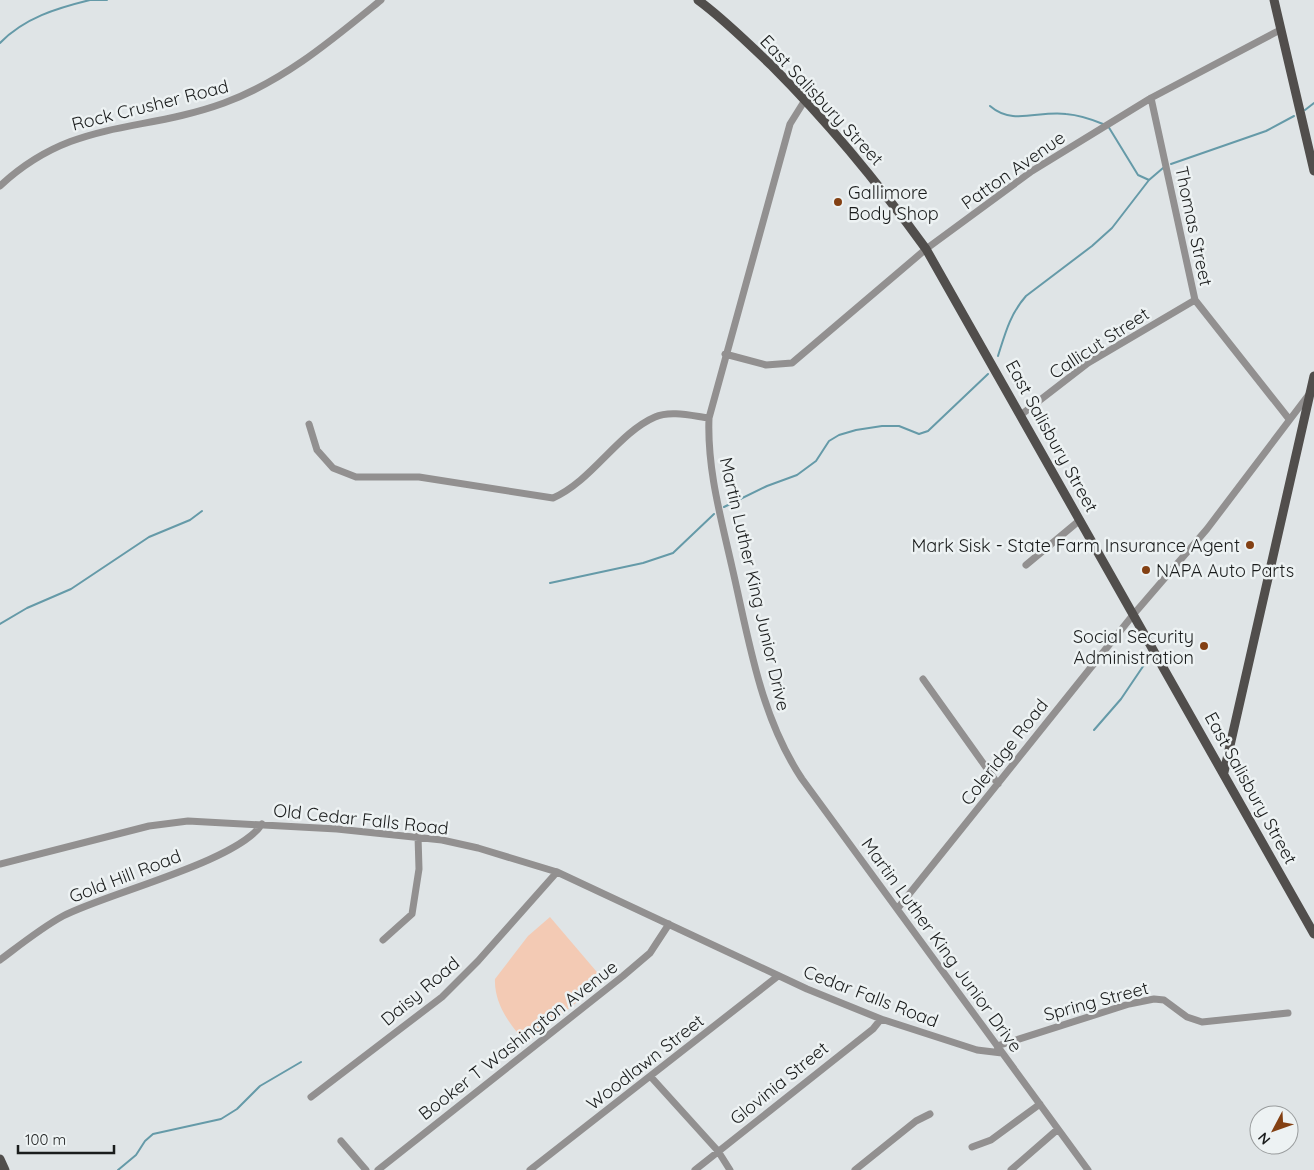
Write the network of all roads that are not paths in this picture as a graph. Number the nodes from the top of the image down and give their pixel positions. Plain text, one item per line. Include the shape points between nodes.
1 (381, 0) edge
2 (698, 0) edge
3 (1274, 0) edge
4 (1280, 30) junction
5 (1151, 98) junction
6 (805, 100) junction
7 (1314, 171) edge
8 (0, 186) edge
9 (926, 249) junction
10 (1195, 300) junction
11 (725, 354) junction
12 (1314, 376) edge
13 (1312, 390) junction
14 (1022, 414) junction
15 (709, 418) junction
16 (1289, 419) junction
17 (1305, 420) junction
18 (309, 424) dead end
19 (1080, 520) junction
20 (1026, 565) dead end
21 (1133, 615) junction
22 (924, 679) dead end
23 (1224, 772) junction
24 (998, 784) junction
25 (262, 824) junction
26 (418, 836) junction
27 (0, 864) edge
28 (556, 872) junction
29 (898, 908) junction
30 (669, 924) junction
31 (1314, 934) edge
32 (383, 940) dead end
33 (732, 954) joint
34 (0, 960) edge
35 (778, 976) junction
36 (1288, 1013) dead end
37 (881, 1019) junction
38 (997, 1046) junction
39 (1002, 1053) junction
40 (651, 1077) junction
41 (311, 1097) dead end
42 (1040, 1104) junction
43 (930, 1114) dead end
44 (1058, 1130) junction
45 (341, 1141) dead end
46 (972, 1147) dead end
47 (718, 1151) junction
48 (0, 1159) edge
49 (5, 1170) edge
50 (366, 1170) edge
51 (378, 1170) edge
52 (530, 1170) edge
53 (695, 1170) edge
54 (730, 1170) edge
55 (855, 1170) edge
56 (1011, 1170) edge
57 (1088, 1170) edge

1 - 8 street, Rock Crusher Road via 296,67 245,95 204,109 72,140 30,161
2 - 6 main road, East Salisbury Street
3 - 4 main road
4 - 5 street, Patton Avenue
4 - 7 main road
5 - 9 street, Patton Avenue via 1032,171
5 - 10 street, Thomas Street
6 - 9 main road, East Salisbury Street via 885,192
6 - 11 street, Martin Luther King Junior Drive via 790,124
9 - 11 street, Patton Avenue via 792,363 766,365
9 - 14 main road, East Salisbury Street
10 - 14 street, Callicut Street via 1088,363
10 - 16 street, Thomas Street
11 - 15 street, Martin Luther King Junior Drive
12 - 13 main road
13 - 16 street, Coleridge Road
13 - 17 main road
14 - 19 main road, East Salisbury Street
15 - 18 street via 681,414 656,416 638,428 568,492 552,498 419,477 356,478 333,468 317,450
15 - 29 street, Martin Luther King Junior Drive via 708,445 713,482 770,718 798,773
16 - 17 street
16 - 21 street, Coleridge Road via 1207,529
17 - 23 main road
19 - 20 street
19 - 21 main road, East Salisbury Street
21 - 23 main road, East Salisbury Street
21 - 24 street, Coleridge Road
22 - 24 street
23 - 31 main road, East Salisbury Street
24 - 29 street, Coleridge Road
25 - 26 street, Old Cedar Falls Road
25 - 27 street, Old Cedar Falls Road via 188,821 149,826
25 - 34 street, Gold Hill Road via 232,848 204,861 62,916
26 - 28 street, Old Cedar Falls Road via 478,848
26 - 32 street via 419,868 412,914
28 - 30 street, Old Cedar Falls Road
28 - 41 street, Daisy Road via 478,962 442,997
29 - 38 street, Martin Luther King Junior Drive
30 - 33 street, Old Cedar Falls Road
30 - 51 street, Booker T Washington Avenue via 650,953 623,976
33 - 35 street, Cedar Falls Road
35 - 37 street, Cedar Falls Road
35 - 40 street, Woodlawn Street
36 - 38 street, Spring Street via 1202,1022 1187,1017 1164,1000 1154,999
37 - 39 street, Cedar Falls Road via 977,1050
37 - 47 street, Glovinia Street
38 - 39 street, Martin Luther King Junior Drive
39 - 42 street, Martin Luther King Junior Drive
40 - 47 street
40 - 52 street, Woodlawn Street
42 - 44 street, Martin Luther King Junior Drive
42 - 46 street via 991,1140
43 - 55 street via 916,1121
44 - 56 street
44 - 57 street, Martin Luther King Junior Drive
45 - 50 street
47 - 53 street, Glovinia Street
47 - 54 street
48 - 49 main road

